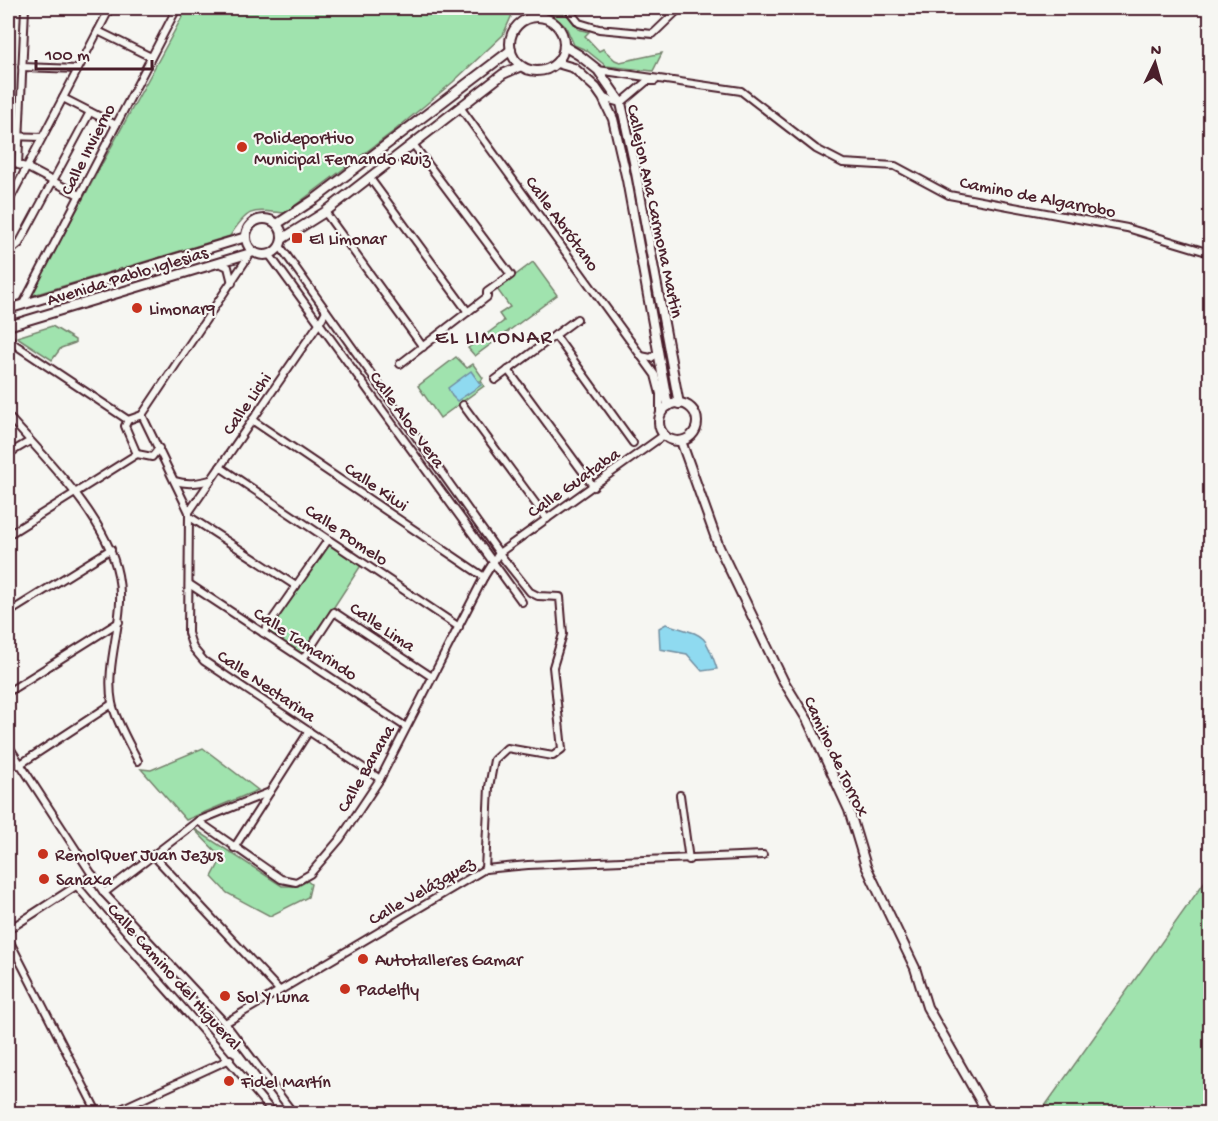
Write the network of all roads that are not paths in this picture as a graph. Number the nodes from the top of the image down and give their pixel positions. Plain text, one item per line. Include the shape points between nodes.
1 (25, 8) edge
2 (110, 8) edge
3 (177, 8) edge
4 (535, 8) edge
5 (567, 8) edge
6 (680, 8) edge
7 (536, 17) junction
8 (98, 31) junction
9 (564, 46) junction
10 (511, 50) junction
11 (151, 57) junction
12 (557, 63) junction
13 (521, 66) junction
14 (22, 67) junction
15 (78, 69) junction
16 (598, 70) junction
17 (672, 80) junction
18 (63, 98) junction
19 (603, 98) junction
20 (621, 103) junction
21 (460, 107) junction
22 (90, 112) junction
23 (116, 124) junction
24 (8, 136) edge
25 (19, 136) junction
26 (42, 137) junction
27 (413, 144) junction
28 (26, 167) junction
29 (369, 177) junction
30 (54, 182) junction
31 (80, 195) junction
32 (8, 203) edge
33 (325, 212) junction
34 (277, 224) junction
35 (246, 237) junction
36 (281, 242) junction
37 (8, 253) edge
38 (252, 253) junction
39 (1210, 253) edge
40 (269, 254) junction
41 (219, 263) junction
42 (232, 283) junction
43 (23, 304) junction
44 (8, 309) edge
45 (326, 311) junction
46 (468, 312) junction
47 (577, 319) dead end
48 (320, 322) junction
49 (9, 326) edge
50 (555, 335) junction
51 (9, 341) edge
52 (423, 347) junction
53 (658, 352) junction
54 (641, 356) junction
55 (400, 364) dead end
56 (508, 370) junction
57 (495, 380) dead end
58 (679, 404) junction
59 (463, 405) dead end
60 (668, 406) junction
61 (142, 415) junction
62 (8, 416) edge
63 (660, 417) junction
64 (128, 420) junction
65 (252, 420) junction
66 (664, 435) junction
67 (30, 441) junction
68 (681, 441) junction
69 (633, 443) dead end
70 (159, 448) junction
71 (8, 454) edge
72 (137, 454) junction
73 (220, 467) junction
74 (211, 480) junction
75 (175, 481) junction
76 (594, 487) junction
77 (75, 491) junction
78 (189, 514) junction
79 (547, 519) junction
80 (8, 535) edge
81 (328, 540) junction
82 (111, 549) junction
83 (499, 553) junction
84 (494, 562) junction
85 (484, 577) junction
86 (189, 584) junction
87 (296, 586) junction
88 (522, 602) dead end
89 (8, 613) edge
90 (119, 622) junction
91 (459, 627) junction
92 (263, 633) junction
93 (303, 659) junction
94 (432, 677) junction
95 (8, 692) edge
96 (112, 704) junction
97 (406, 727) junction
98 (309, 731) junction
99 (8, 745) edge
100 (138, 761) dead end
101 (19, 765) junction
102 (380, 779) junction
103 (270, 792) junction
104 (680, 795) dead end
105 (198, 821) junction
106 (234, 848) junction
107 (153, 855) junction
108 (763, 855) dead end
109 (689, 860) junction
110 (485, 868) junction
111 (93, 875) junction
112 (77, 886) junction
113 (104, 893) junction
114 (8, 930) edge
115 (8, 938) edge
116 (279, 990) junction
117 (225, 1023) junction
118 (230, 1059) junction
119 (98, 1113) edge
120 (110, 1113) edge
121 (274, 1113) edge
122 (294, 1113) edge
123 (988, 1113) edge

1 - 14 street
2 - 8 street
3 - 11 street, Calle Invierno
4 - 7 street
5 - 6 street via 579,23 598,29 653,34
7 - 9 street via 553,22
7 - 10 street via 513,32
8 - 11 street
8 - 15 street
9 - 12 street
9 - 16 street, Callejon Ana Carmona Martin
10 - 13 street
10 - 34 street
11 - 23 street, Calle Invierno
12 - 13 street via 539,71
12 - 19 street, Callejon Ana Carmona Martin via 574,68
13 - 21 street via 503,74
14 - 15 street
14 - 25 street
15 - 18 street
16 - 17 street, Camino de Algarrobo
16 - 20 street, Callejon Ana Carmona Martin
17 - 20 street, Camino de Algarrobo via 647,81
17 - 39 street, Camino de Algarrobo via 741,91 816,149 843,164 895,166 949,195 1127,228
18 - 22 street
18 - 26 street
19 - 20 street
19 - 53 street, Callejon Ana Carmona Martin via 613,119 627,180
20 - 58 street, Callejon Ana Carmona Martin
21 - 27 street
21 - 54 street, Calle Abrótano
22 - 23 street
22 - 30 street
23 - 31 street, Calle Invierno
24 - 25 street
25 - 26 street
25 - 28 street via 18,165
26 - 28 street
27 - 29 street
27 - 46 street via 511,275
28 - 30 street
28 - 32 street
29 - 33 street
29 - 46 street
30 - 31 street
30 - 37 street via 19,244
31 - 43 street, Calle Invierno
33 - 36 street
33 - 52 street
34 - 35 street via 257,220
34 - 36 street
35 - 38 street
35 - 43 street, Avenida Pablo Iglesias
36 - 40 street
36 - 45 street, Calle Aloe Vera
38 - 40 street
38 - 41 street, Avenida Pablo Iglesias
38 - 42 street
40 - 48 street, Calle Aloe Vera
41 - 42 street via 228,267
41 - 49 street, Avenida Pablo Iglesias
42 - 61 street
43 - 44 street, Avenida Pablo Iglesias
45 - 48 street, Calle Lichi
45 - 83 street, Calle Aloe Vera
46 - 52 street
47 - 50 street
48 - 65 street, Calle Lichi
48 - 84 street, Calle Aloe Vera
49 - 51 street
50 - 56 street
50 - 69 street
51 - 64 street
52 - 55 street
53 - 54 street via 651,358
53 - 60 street, Callejon Ana Carmona Martin
54 - 63 street, Calle Abrótano via 655,375
56 - 57 street
56 - 76 street
58 - 60 street
58 - 68 street via 687,406 696,418 692,435
59 - 79 street
60 - 63 street
61 - 64 street
61 - 70 street, Calle Nectarina
62 - 67 street
63 - 66 street
64 - 72 street via 126,426
65 - 73 street, Calle Lichi
65 - 85 street, Calle Kiwi
66 - 68 street
66 - 76 street, Calle Guataba
67 - 71 street
67 - 77 street
68 - 123 street, Camino de Torrox via 719,547 849,810 866,866 915,968 927,1007
70 - 72 street via 152,457
70 - 75 street, Calle Nectarina
72 - 77 street
73 - 74 street, Calle Lichi
73 - 81 street, Calle Pomelo
74 - 75 street
74 - 78 street, Calle Lichi
75 - 78 street, Calle Nectarina
76 - 79 street, Calle Guataba
77 - 80 street
77 - 82 street
78 - 86 street, Calle Nectarina
78 - 87 street
79 - 83 street, Calle Guataba
81 - 87 street
81 - 91 street, Calle Pomelo
82 - 89 street
82 - 90 street via 119,578
83 - 84 street, Calle Banana
83 - 110 street, Calle Aloe Vera via 530,592 560,597 563,634 553,667 562,749 553,756 507,748 494,760
84 - 85 street, Calle Banana
84 - 88 street, Calle Aloe Vera
85 - 91 street, Calle Banana
86 - 92 street, Calle Tamarindo
86 - 98 street, Calle Nectarina via 188,633 204,661
87 - 92 street
90 - 95 street
90 - 96 street via 110,670
91 - 94 street, Calle Banana
92 - 93 street, Calle Tamarindo
93 - 94 street, Calle Lima via 334,612
93 - 97 street, Calle Tamarindo
94 - 97 street, Calle Banana
96 - 100 street
96 - 101 street
97 - 102 street, Calle Banana
98 - 102 street, Calle Nectarina
98 - 103 street
99 - 101 street, Calle Camino del Higueral
101 - 111 street, Calle Camino del Higueral
102 - 106 street, Calle Banana via 340,839 310,874 296,882 280,879
103 - 105 street
103 - 106 street
104 - 109 street
105 - 106 street, Calle Banana
105 - 107 street
107 - 113 street
107 - 116 street
108 - 109 street, Calle Velázquez
109 - 110 street, Calle Velázquez
110 - 116 street, Calle Velázquez
111 - 112 street
111 - 113 street, Calle Camino del Higueral
112 - 114 street
112 - 118 street, Calle Camino del Higueral
113 - 117 street, Calle Camino del Higueral
115 - 119 street
116 - 117 street, Calle Velázquez
117 - 122 street, Calle Camino del Higueral
118 - 120 street
118 - 121 street, Calle Camino del Higueral

